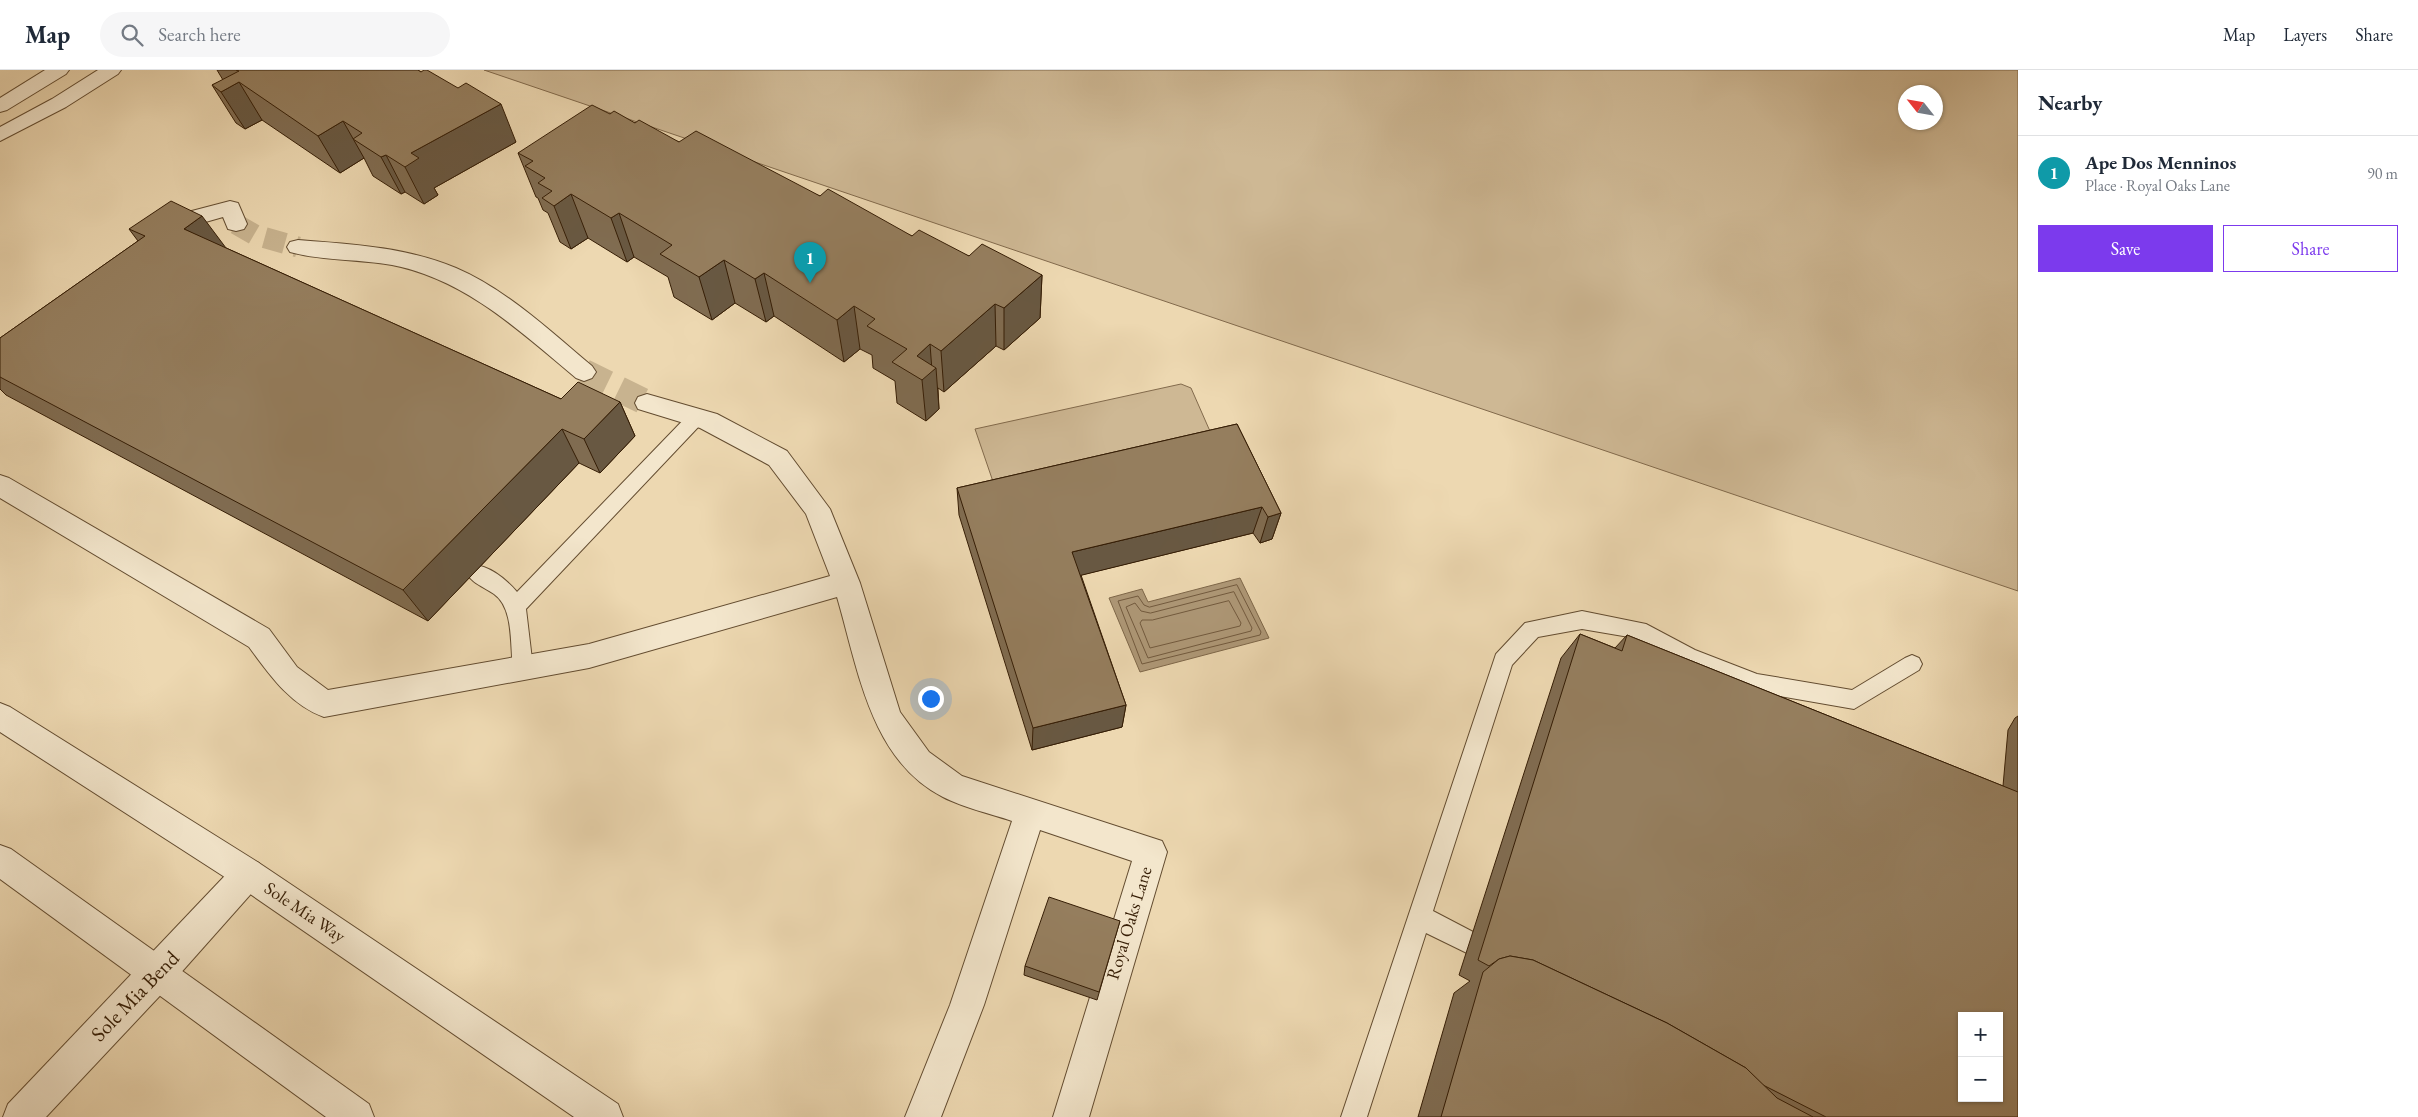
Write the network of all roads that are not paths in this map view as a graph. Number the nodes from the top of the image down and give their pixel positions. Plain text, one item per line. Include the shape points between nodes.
1 (59, 70) edge
2 (111, 70) edge
3 (0, 106) edge
4 (0, 135) edge
5 (236, 224) tunnel mouth
6 (147, 238) edge
7 (298, 247) tunnel mouth
8 (584, 372) tunnel mouth
9 (647, 404) tunnel mouth
10 (697, 418) junction
11 (0, 485) edge
12 (476, 572) dead end
13 (846, 583) junction
14 (516, 606) junction
15 (1912, 664) dead end
16 (523, 668) junction
17 (0, 716) edge
18 (1030, 812) junction
19 (0, 860) edge
20 (248, 874) junction
21 (1420, 917) junction
22 (1469, 942) dead end
23 (158, 973) junction
24 (21, 1117) edge
25 (356, 1117) edge
26 (605, 1117) edge
27 (923, 1117) edge
28 (1071, 1117) edge
29 (1354, 1117) edge

1 - 3 street
2 - 4 street
5 - 6 street via 230,208 173,222
7 - 8 street via 397,258 448,275 490,300
9 - 10 street, Royal Oaks Lane
10 - 13 street, Royal Oaks Lane via 778,458 816,509
10 - 14 lane
11 - 16 street via 259,638 287,676 324,704
12 - 14 lane via 503,589
13 - 16 street via 589,656
13 - 18 street, Royal Oaks Lane via 887,718 918,762 953,787
14 - 16 lane
15 - 21 lane via 1854,700 1756,682 1688,656 1639,630 1582,620 1532,629 1503,660
17 - 20 street, Sole Mia Way
18 - 27 street via 982,962
18 - 28 street, Royal Oaks Lane via 1151,852
19 - 23 street
20 - 23 street, Sole Mia Bend
20 - 26 street, Sole Mia Way
21 - 22 lane
21 - 29 lane
23 - 24 street, Sole Mia Bend
23 - 25 street

